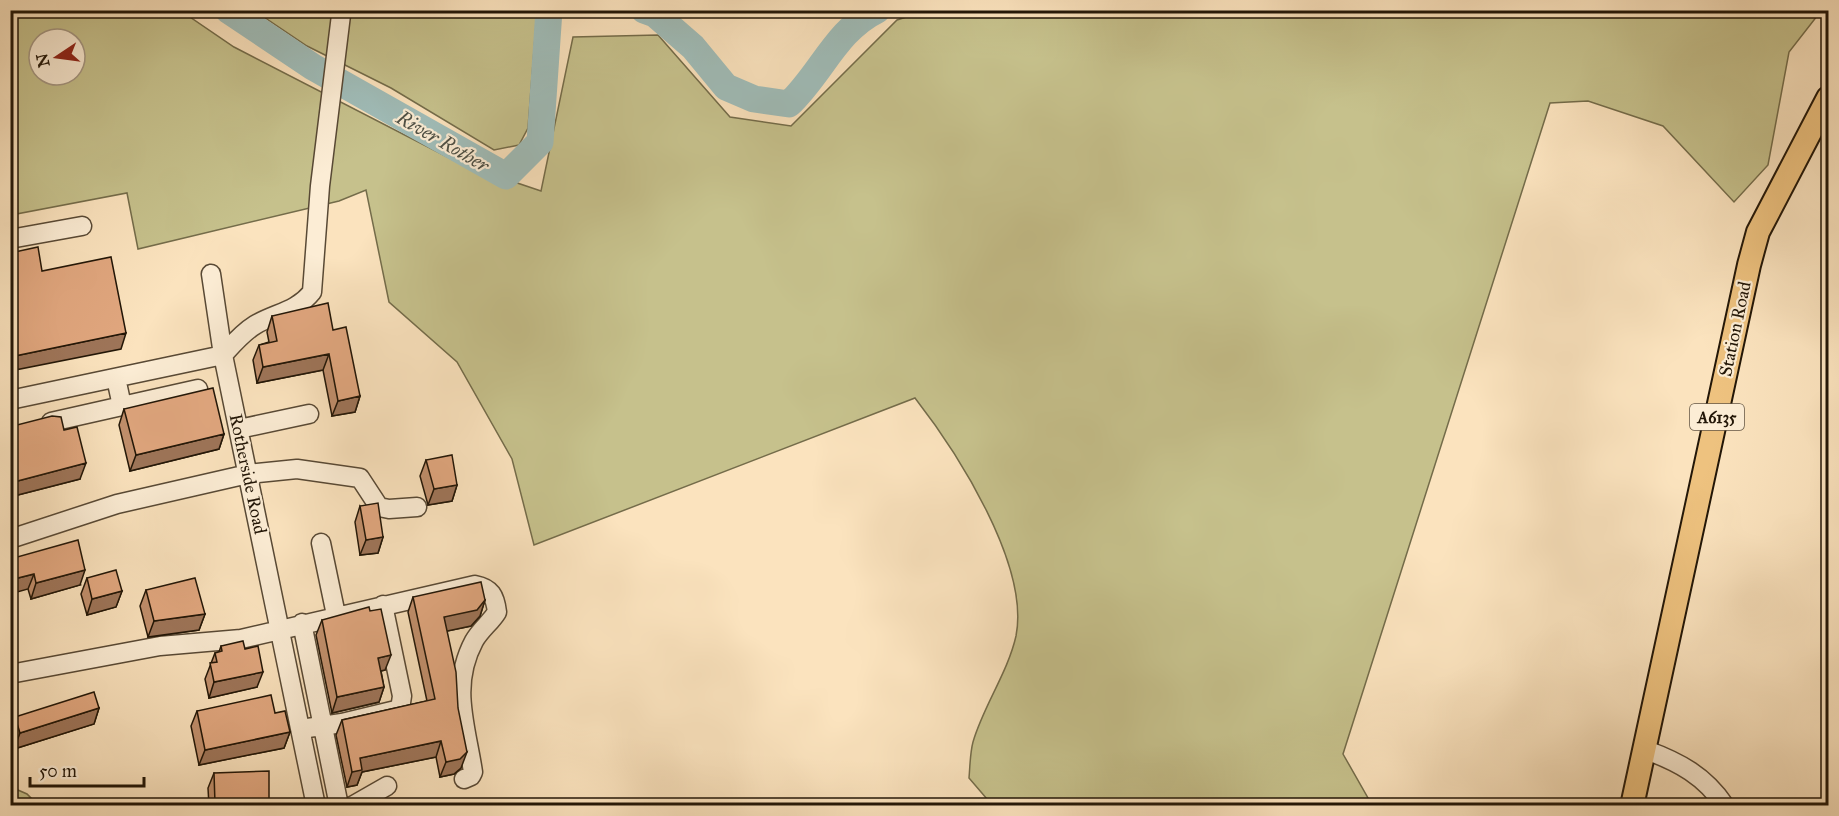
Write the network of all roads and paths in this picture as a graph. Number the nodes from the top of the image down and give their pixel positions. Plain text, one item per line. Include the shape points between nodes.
1 (341, 15) dead end
2 (1828, 98) edge
3 (82, 226) dead end
4 (10, 239) edge
5 (212, 274) dead end
6 (223, 355) junction
7 (116, 378) junction
8 (198, 389) edge
9 (10, 400) edge
10 (122, 406) junction
11 (309, 414) dead end
12 (51, 422) edge
13 (239, 429) junction
14 (248, 474) junction
15 (417, 507) dead end
16 (10, 540) edge
17 (321, 543) dead end
18 (383, 605) junction
19 (336, 615) junction
20 (302, 623) junction
21 (281, 630) junction
22 (10, 674) edge
23 (323, 724) junction
24 (300, 729) junction
25 (1646, 750) junction
26 (464, 779) dead end
27 (387, 786) dead end
28 (343, 803) edge
29 (315, 804) edge
30 (1632, 806) edge
31 (1725, 806) edge

1 - 6 street via 312,292 296,307 256,324
2 - 25 main road, Station Road / A6135 via 1758,232
3 - 4 street
5 - 6 street, Rotherside Road
6 - 7 street
6 - 13 street, Rotherside Road
7 - 9 street
7 - 10 street
8 - 10 street
10 - 12 street
11 - 13 street
13 - 14 street, Rotherside Road
14 - 15 street via 297,469 360,478 379,507
14 - 16 street via 117,504
14 - 21 street, Rotherside Road
17 - 19 street
18 - 19 street
18 - 23 street via 402,696 400,709
18 - 26 street via 475,585 493,593 497,612 475,639 461,672 459,692 473,772
19 - 20 street
20 - 21 street
20 - 23 street
21 - 22 street via 242,639 150,647
21 - 24 street, Rotherside Road
23 - 24 street
23 - 28 street
24 - 29 street, Rotherside Road
25 - 30 main road, A6135
25 - 31 street via 1674,760 1699,776
27 - 28 street
28 - 29 street

